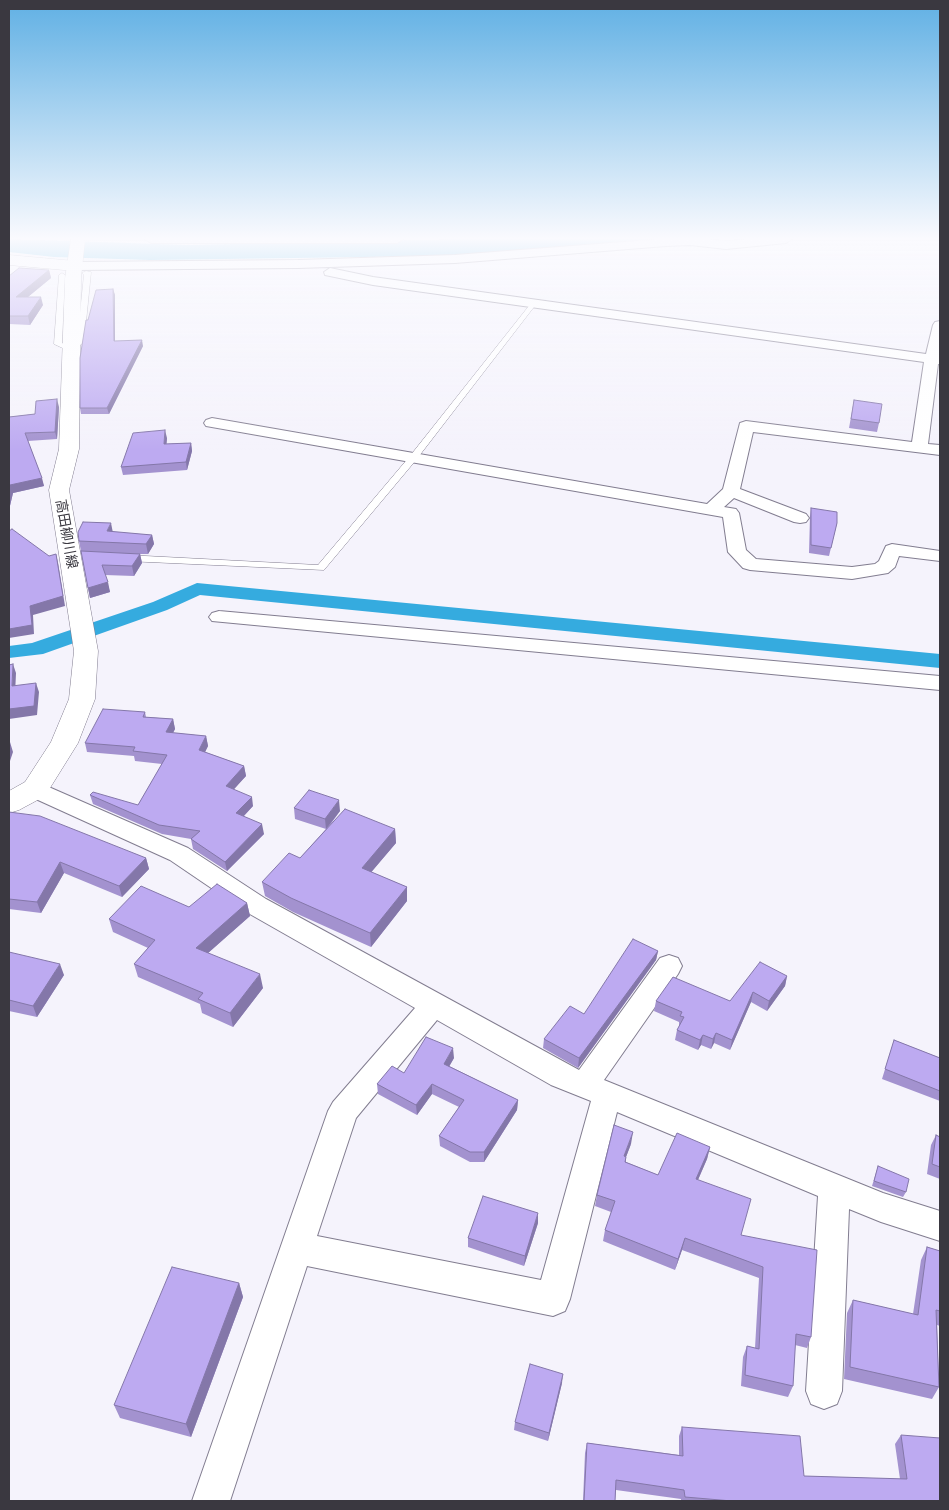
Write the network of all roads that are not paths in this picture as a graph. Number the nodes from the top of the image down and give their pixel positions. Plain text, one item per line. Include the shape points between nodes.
1 (73, 309) edge
2 (529, 309) edge
3 (580, 309) edge
4 (940, 325) edge
5 (936, 359) edge
6 (212, 423) dead end
7 (919, 448) junction
8 (940, 450) edge
9 (413, 458) junction
10 (731, 491) junction
11 (711, 510) junction
12 (800, 518) dead end
13 (940, 556) edge
14 (118, 557) edge
15 (219, 617) dead end
16 (940, 683) edge
17 (35, 788) junction
18 (9, 803) edge
19 (669, 966) dead end
20 (434, 1005) junction
21 (596, 1090) junction
22 (834, 1187) junction
23 (940, 1226) edge
24 (297, 1248) junction
25 (824, 1391) dead end
26 (211, 1501) edge

1 - 17 main road, 高田柳川線 via 69,449 59,490 74,555 86,651 82,699 64,743
2 - 9 lane
3 - 5 street
4 - 5 street
5 - 7 street
6 - 9 street
7 - 8 street
7 - 10 street via 746,426
9 - 11 street
9 - 14 lane via 321,568
10 - 11 street
10 - 12 street
11 - 13 street via 730,513 737,552 750,564 852,573 881,569 888,564 892,550
15 - 16 street
17 - 18 main road, 高田柳川線
17 - 20 street via 179,854 257,906
19 - 21 street
20 - 21 street via 561,1076
20 - 24 street via 343,1111
21 - 22 street
21 - 24 street via 554,1299
22 - 23 street via 881,1207
22 - 25 street
24 - 26 street

